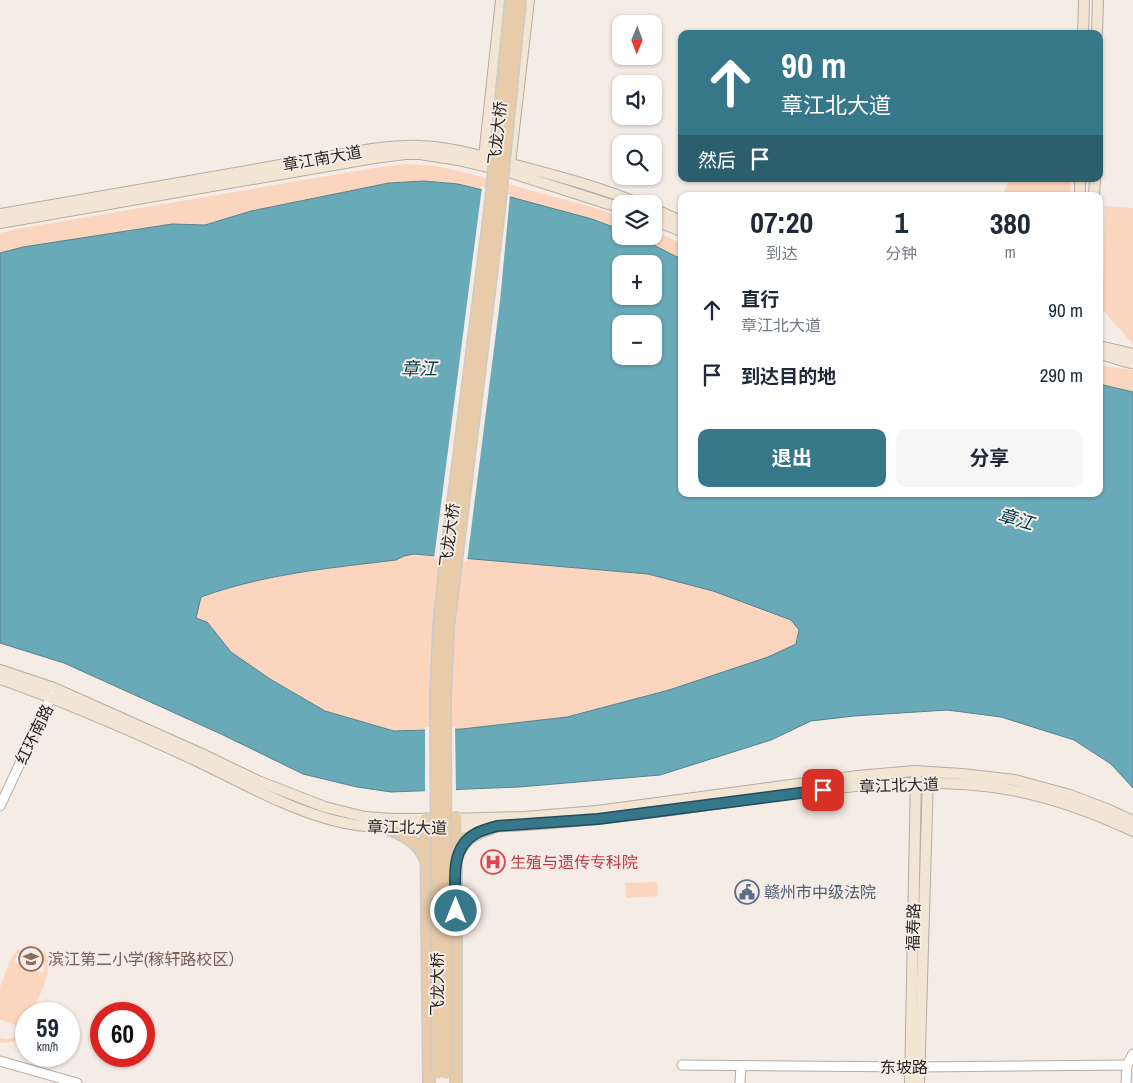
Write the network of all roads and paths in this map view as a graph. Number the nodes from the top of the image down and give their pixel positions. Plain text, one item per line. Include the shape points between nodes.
1 (502, 0) edge
2 (511, 0) edge
3 (520, 0) edge
4 (529, 0) edge
5 (1084, 0) edge
6 (1098, 0) edge
7 (1083, 30) edge
8 (1097, 30) edge
9 (484, 157) junction
10 (510, 164) junction
11 (616, 195) edge
12 (612, 205) edge
13 (662, 213) edge
14 (1, 217) edge
15 (678, 220) edge
16 (662, 223) edge
17 (678, 230) edge
18 (1103, 347) edge
19 (1133, 354) edge
20 (1103, 355) edge
21 (1133, 363) edge
22 (0, 670) edge
23 (0, 679) edge
24 (53, 692) junction
25 (916, 771) junction
26 (928, 772) junction
27 (916, 782) junction
28 (928, 783) junction
29 (0, 806) edge
30 (1133, 821) edge
31 (456, 823) junction
32 (426, 824) junction
33 (497, 826) junction
34 (386, 828) junction
35 (1133, 832) edge
36 (456, 858) junction
37 (426, 862) junction
38 (1133, 1054) edge
39 (0, 1061) edge
40 (682, 1065) dead end
41 (1127, 1065) junction
42 (741, 1067) junction
43 (914, 1067) junction
44 (442, 1078) edge
45 (77, 1083) edge
46 (428, 1083) edge
47 (456, 1083) edge
48 (740, 1083) edge
49 (910, 1083) edge
50 (919, 1083) edge
51 (1126, 1083) edge

1 - 9 main road
2 - 44 main road, 飞龙大桥, bridge via 490,210 439,627 436,698
3 - 44 main road, 飞龙大桥, bridge via 499,211 448,628
4 - 10 main road
5 - 7 main road
6 - 8 main road
9 - 10 main road, 章江南大道
9 - 14 main road, 章江南大道 via 422,146 372,149
10 - 11 main road, 章江南大道
12 - 14 main road, 章江南大道 via 500,170 458,160 405,154
13 - 15 main road
16 - 17 main road
18 - 19 main road
20 - 21 main road
22 - 24 main road, 章江北大道
23 - 24 main road, 章江北大道
24 - 29 street, 红环南路
24 - 32 main road, 章江北大道 via 325,808 365,817
24 - 34 main road, 章江北大道 via 302,810 343,822
25 - 26 main road, 章江北大道
25 - 27 main road, 福寿路
25 - 31 main road, 章江北大道 via 597,811
26 - 28 main road, 福寿路
26 - 30 main road, 章江北大道 via 1015,780 1070,795
27 - 28 main road, 章江北大道
27 - 33 main road, 章江北大道 via 790,794 598,819
27 - 43 main road, 福寿路
28 - 35 main road, 章江北大道 via 1012,790 1064,803
28 - 43 main road, 福寿路
31 - 32 main road, 章江北大道
31 - 33 main road, 章江北大道
31 - 36 main road
32 - 34 main road, 章江北大道
32 - 37 main road
33 - 36 main road via 470,837
34 - 37 main road via 412,840
36 - 47 main road
37 - 46 main road
38 - 41 street
39 - 45 street
40 - 42 street, 东坡路
41 - 43 street, 东坡路
41 - 51 street
42 - 43 street, 东坡路
42 - 48 street
43 - 49 main road, 福寿路
43 - 50 main road, 福寿路

